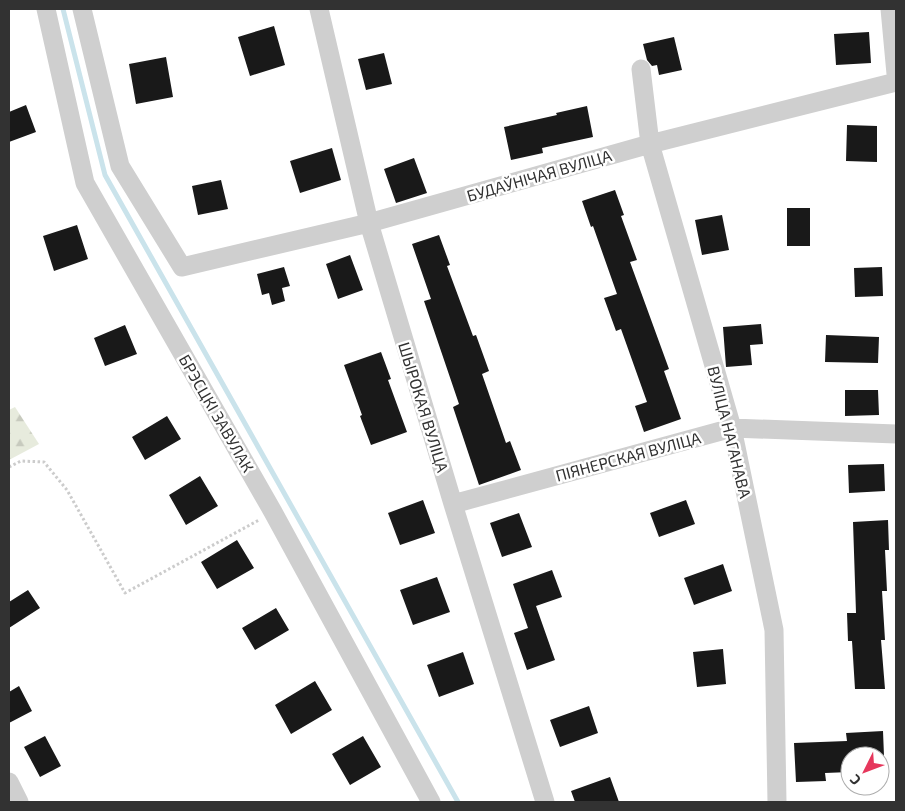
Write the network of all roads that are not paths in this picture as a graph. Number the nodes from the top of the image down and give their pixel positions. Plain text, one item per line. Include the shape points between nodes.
1 (46, 9) edge
2 (82, 9) edge
3 (318, 9) edge
4 (890, 9) edge
5 (641, 69) dead end
6 (896, 74) edge
7 (896, 82) edge
8 (650, 144) junction
9 (370, 223) junction
10 (732, 428) junction
11 (896, 434) edge
12 (453, 504) junction
13 (9, 782) edge
14 (19, 802) edge
15 (431, 802) edge
16 (545, 802) edge
17 (777, 802) edge

1 - 15 street, БРЭСЦКІ ЗАВУЛАК via 85,183 273,512
2 - 9 street, БУДАЎНІЧАЯ ВУЛІЦА via 120,166 182,267
3 - 9 street, ШЫРОКАЯ ВУЛІЦА
4 - 6 street
5 - 8 street, ВУЛІЦА НАГАНАВА
7 - 8 street, БУДАЎНІЧАЯ ВУЛІЦА
8 - 9 street, БУДАЎНІЧАЯ ВУЛІЦА
8 - 10 street, ВУЛІЦА НАГАНАВА
9 - 12 street, ШЫРОКАЯ ВУЛІЦА
10 - 11 street, ПІЯНЕРСКАЯ ВУЛІЦА
10 - 12 street, ПІЯНЕРСКАЯ ВУЛІЦА
10 - 17 street, ВУЛІЦА НАГАНАВА via 774,630
12 - 16 street, ШЫРОКАЯ ВУЛІЦА
13 - 14 street

